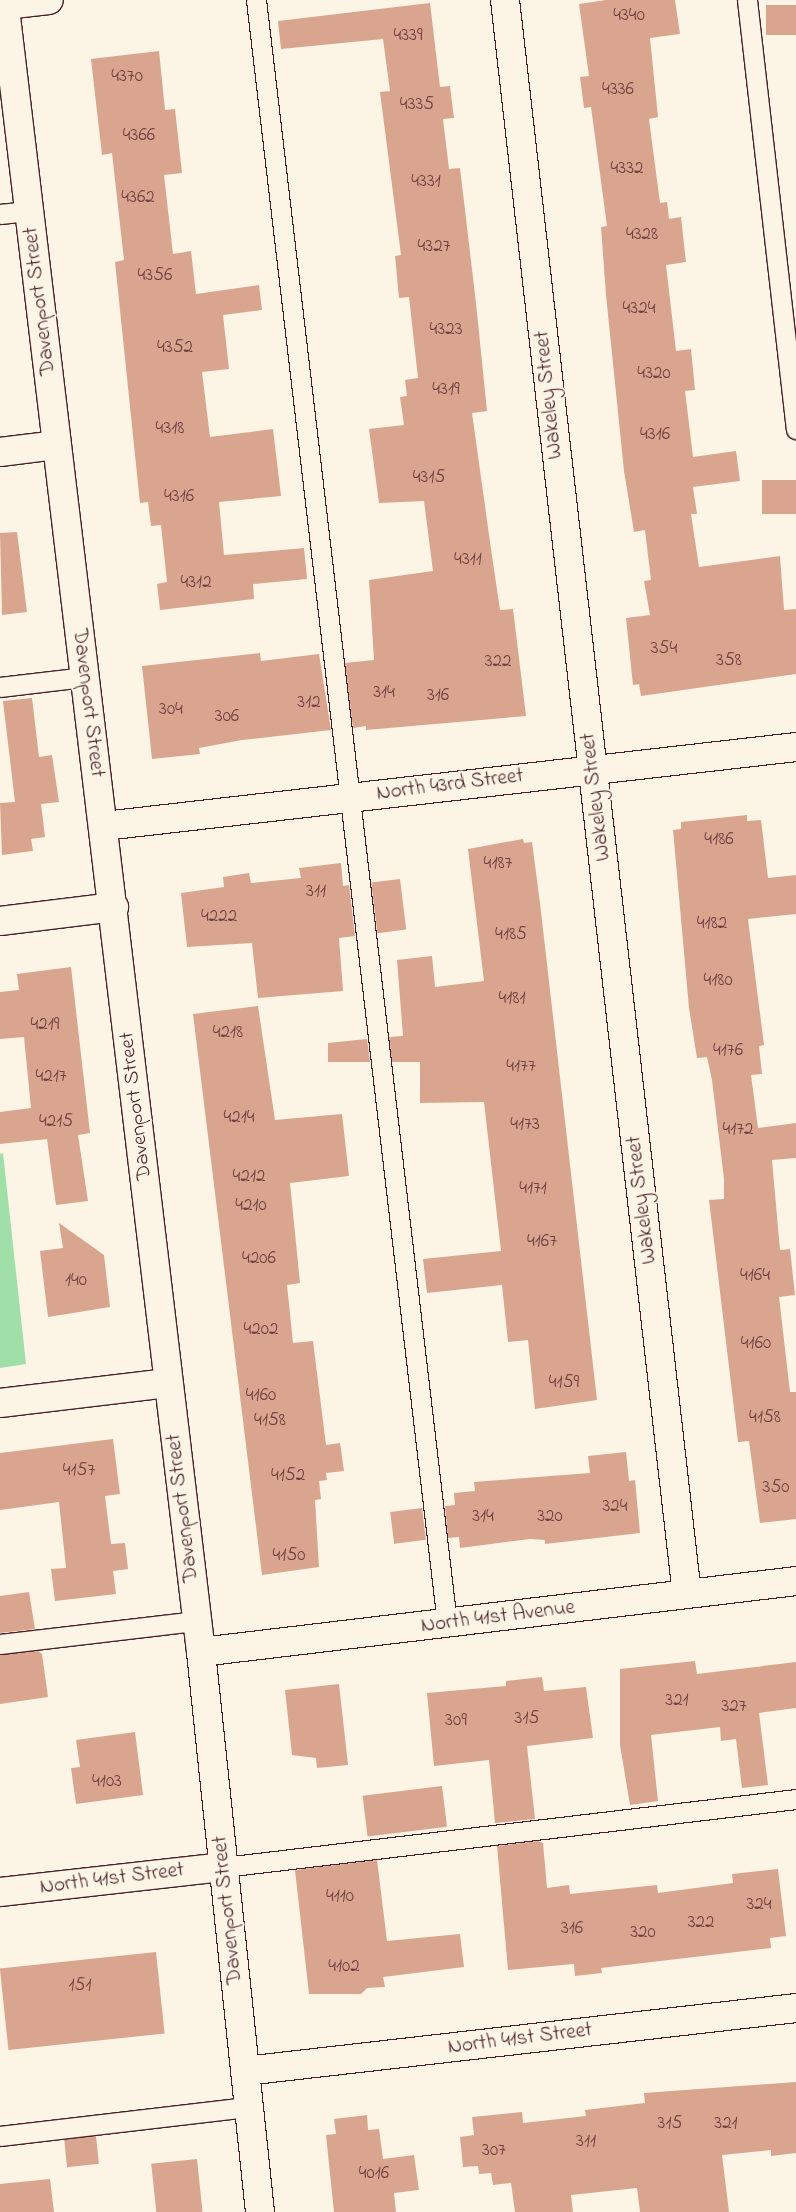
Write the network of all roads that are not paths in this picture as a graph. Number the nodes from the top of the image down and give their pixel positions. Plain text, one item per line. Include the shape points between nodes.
1 (49, 0) edge
2 (256, 0) edge
3 (504, 0) edge
4 (747, 0) edge
5 (5, 3) edge
6 (29, 211) junction
7 (0, 214) edge
8 (796, 429) edge
9 (56, 445) junction
10 (0, 452) edge
11 (84, 677) junction
12 (0, 687) edge
13 (796, 747) edge
14 (592, 768) junction
15 (351, 797) junction
16 (104, 826) junction
17 (114, 907) junction
18 (0, 921) edge
19 (168, 1383) junction
20 (0, 1403) edge
21 (796, 1582) edge
22 (687, 1594) junction
23 (197, 1620) junction
24 (447, 1623) junction
25 (0, 1644) edge
26 (201, 1652) junction
27 (796, 1799) edge
28 (224, 1867) junction
29 (0, 1892) edge
30 (796, 2008) edge
31 (245, 2071) junction
32 (248, 2107) junction
33 (0, 2136) edge
34 (260, 2212) edge

1 - 5 street
2 - 15 lane
3 - 14 street, Wakeley Street
4 - 8 lane
5 - 6 street, Davenport Street
6 - 7 lane
6 - 9 street, Davenport Street
9 - 10 street
9 - 11 street, Davenport Street
11 - 12 lane
11 - 16 street, Davenport Street
13 - 14 street, North 43rd Street
14 - 15 street, North 43rd Street
14 - 22 street, Wakeley Street
15 - 16 street, North 43rd Street
15 - 24 lane
16 - 17 street, Davenport Street
17 - 18 street
17 - 19 street, Davenport Street
19 - 20 street
19 - 23 street, Davenport Street
21 - 22 street, North 41st Avenue
22 - 24 street, North 41st Avenue
23 - 25 lane
23 - 26 street, Davenport Street
24 - 26 street, North 41st Avenue
26 - 28 street, Davenport Street
27 - 28 lane
28 - 29 street, North 41st Street
28 - 31 street, Davenport Street
30 - 31 street, North 41st Street
31 - 32 street, Davenport Street
32 - 33 lane
32 - 34 street, Davenport Street

